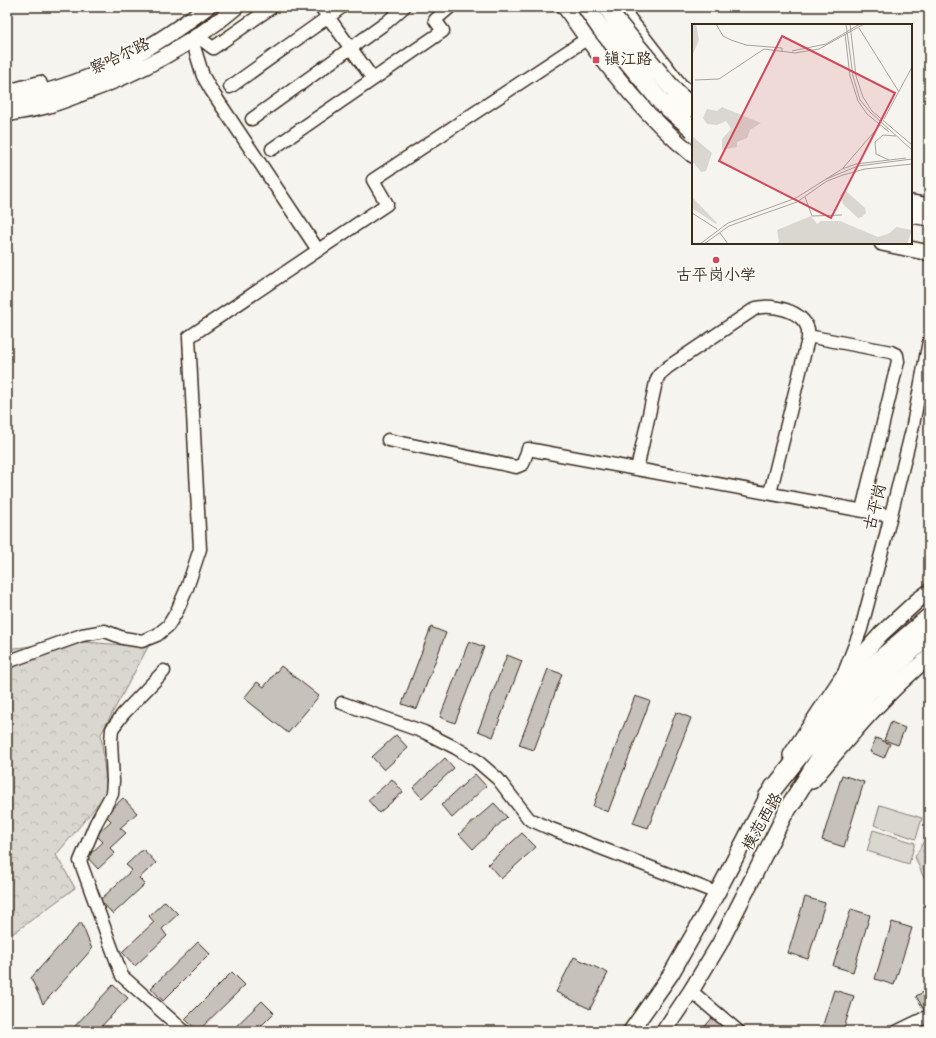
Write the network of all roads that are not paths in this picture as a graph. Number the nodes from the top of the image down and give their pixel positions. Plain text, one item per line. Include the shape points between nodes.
1 (207, 7) edge
2 (236, 7) edge
3 (272, 7) edge
4 (321, 7) edge
5 (342, 7) edge
6 (404, 7) edge
7 (450, 7) edge
8 (566, 7) edge
9 (586, 7) edge
10 (607, 7) edge
11 (622, 11) edge
12 (328, 17) junction
13 (195, 38) junction
14 (587, 39) junction
15 (350, 47) junction
16 (373, 79) junction
17 (230, 88) dead end
18 (7, 90) edge
19 (692, 95) edge
20 (47, 99) junction
21 (7, 102) edge
22 (692, 107) edge
23 (7, 114) edge
24 (252, 119) dead end
25 (692, 128) edge
26 (272, 148) dead end
27 (692, 154) edge
28 (912, 203) edge
29 (929, 206) edge
30 (912, 214) edge
31 (929, 216) edge
32 (912, 225) edge
33 (929, 228) edge
34 (887, 244) edge
35 (318, 250) junction
36 (929, 253) edge
37 (808, 336) junction
38 (929, 342) edge
39 (388, 440) dead end
40 (637, 469) junction
41 (770, 493) junction
42 (862, 510) junction
43 (891, 516) junction
44 (929, 592) edge
45 (929, 617) edge
46 (929, 636) edge
47 (929, 656) edge
48 (7, 662) edge
49 (164, 671) dead end
50 (842, 678) junction
51 (342, 703) dead end
52 (767, 797) junction
53 (787, 810) junction
54 (717, 893) junction
55 (692, 991) junction
56 (929, 1016) edge
57 (184, 1031) edge
58 (631, 1031) edge
59 (664, 1031) edge
60 (738, 1031) edge
61 (898, 1031) edge

1 - 20 main road, 察哈尔路 via 157,43
2 - 13 main road, 察哈尔路
3 - 13 street via 214,48
4 - 12 street
5 - 12 street
6 - 15 street
7 - 16 street via 435,20 443,31
8 - 14 main road
9 - 25 highway, bridge via 661,102
10 - 22 highway, bridge via 676,93
11 - 14 street
11 - 19 main road via 680,86
12 - 15 street
12 - 17 street
13 - 20 main road, 察哈尔路 via 140,70 106,85
13 - 35 street via 204,76 212,90
14 - 27 main road via 620,81 673,139
14 - 35 street via 373,180 387,204
15 - 16 street
15 - 24 street
16 - 26 street
18 - 20 street via 40,82
20 - 21 main road, 察哈尔路
20 - 23 main road, 察哈尔路
28 - 29 main road
30 - 31 highway
32 - 33 highway
34 - 36 main road
35 - 48 street via 189,336 200,549 187,588 168,626 157,635 142,641 106,632 82,635
37 - 40 street via 808,329 794,313 765,306 756,308 668,367 656,382
37 - 41 street
37 - 42 street via 897,355 898,361
38 - 43 street, 古平岗 via 912,430
39 - 40 street via 516,467 523,464 528,449
40 - 41 street
41 - 42 street
42 - 43 street
43 - 50 street, 古平岗 via 861,629
44 - 50 main road, 模范西路 via 881,634
45 - 52 highway via 880,659 853,687
46 - 53 highway via 868,694 830,741
47 - 53 main road, 模范西路 via 906,675 868,714
49 - 57 street via 112,729 112,794 80,861 122,976
50 - 52 main road, 模范西路
51 - 54 street via 424,732 476,760 498,779 529,819
52 - 54 main road, 模范西路
53 - 55 main road, 模范西路 via 720,943
54 - 58 main road, 模范西路 via 671,974
55 - 59 main road, 模范西路
55 - 60 street
56 - 61 street

